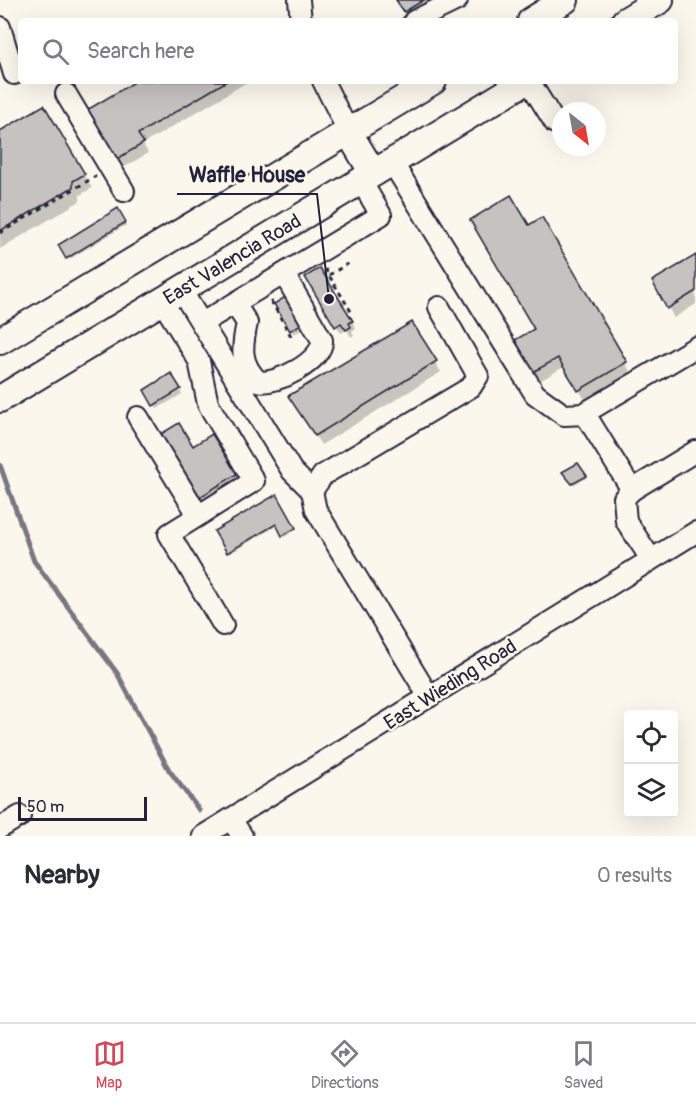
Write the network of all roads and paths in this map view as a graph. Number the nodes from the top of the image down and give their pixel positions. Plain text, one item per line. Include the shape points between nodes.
1 (299, 0) edge
2 (457, 0) edge
3 (565, 0) edge
4 (660, 0) edge
5 (301, 18) edge
6 (420, 18) edge
7 (536, 18) edge
8 (630, 18) edge
9 (0, 27) edge
10 (14, 74) dead end
11 (324, 84) edge
12 (428, 84) edge
13 (522, 84) edge
14 (529, 84) edge
15 (66, 94) dead end
16 (552, 118) edge
17 (350, 133) junction
18 (375, 172) junction
19 (97, 175) dead end
20 (124, 191) dead end
21 (0, 233) edge
22 (316, 255) junction
23 (349, 263) dead end
24 (284, 274) junction
25 (329, 275) junction
26 (172, 295) junction
27 (236, 304) junction
28 (439, 307) dead end
29 (352, 313) dead end
30 (202, 323) junction
31 (0, 340) edge
32 (696, 347) edge
33 (0, 399) edge
34 (583, 414) junction
35 (138, 417) dead end
36 (696, 450) edge
37 (632, 490) junction
38 (312, 491) junction
39 (198, 515) junction
40 (696, 532) edge
41 (651, 559) junction
42 (223, 626) dead end
43 (429, 696) junction
44 (20, 816) dead end
45 (231, 819) junction
46 (0, 828) edge
47 (203, 836) edge
48 (242, 836) edge

1 - 5 street
2 - 6 street
3 - 7 main road
4 - 8 main road
9 - 10 street
11 - 17 street
12 - 17 main road
13 - 18 main road, East Valencia Road
14 - 16 street
15 - 20 street
17 - 18 main road
17 - 31 main road
18 - 22 street via 381,215
18 - 26 main road, East Valencia Road
18 - 34 street via 535,394 564,415
19 - 21 path
22 - 24 street
22 - 25 path
23 - 25 path
24 - 27 street
24 - 27 street via 322,340 320,354 314,359 280,379 258,381 242,357 247,323
25 - 29 path
26 - 30 street
26 - 33 main road, East Valencia Road
26 - 39 street via 199,361 208,404 254,480
27 - 30 street
28 - 38 street via 478,376 471,387 323,475
30 - 38 street via 292,471
32 - 34 street
34 - 37 street
35 - 39 street
36 - 37 street
37 - 41 street via 624,498 626,521
38 - 43 street via 316,510
39 - 42 street via 169,534
40 - 41 street, East Wieding Road
41 - 43 street, East Wieding Road
43 - 45 street, East Wieding Road
44 - 46 street
45 - 47 street, East Wieding Road
45 - 48 street

